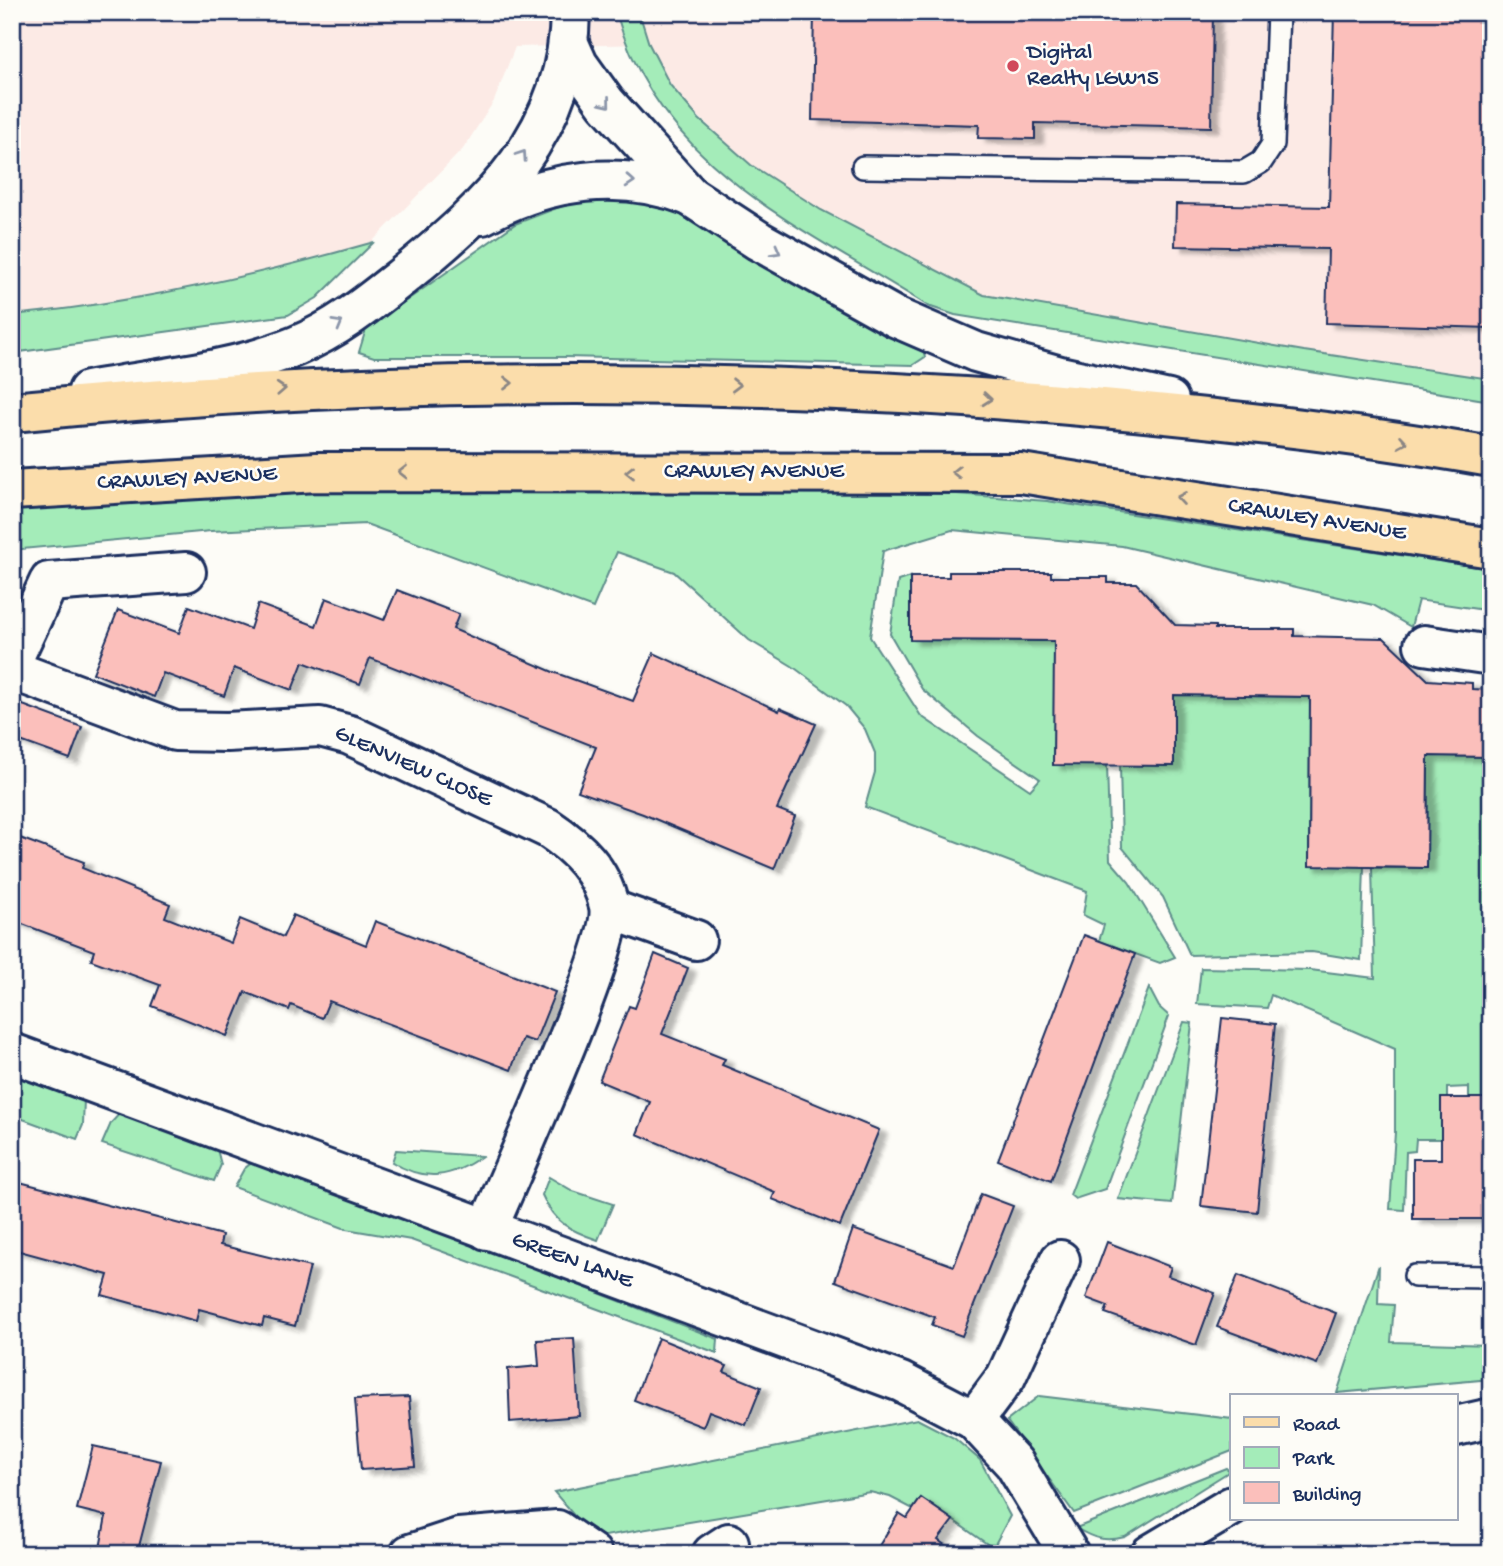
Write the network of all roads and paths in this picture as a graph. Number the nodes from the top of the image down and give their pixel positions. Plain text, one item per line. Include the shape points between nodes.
1 (1278, 12) edge
2 (570, 29) edge
3 (863, 167) dead end
4 (690, 196) junction
5 (471, 221) junction
6 (12, 405) edge
7 (12, 412) edge
8 (1335, 432) junction
9 (1491, 457) edge
10 (12, 489) edge
11 (1491, 548) edge
12 (186, 572) dead end
13 (1424, 645) dead end
14 (1491, 655) edge
15 (12, 661) edge
16 (12, 670) edge
17 (610, 909) junction
18 (696, 940) dead end
19 (12, 1054) edge
20 (487, 1230) junction
21 (1060, 1260) dead end
22 (1415, 1276) dead end
23 (1491, 1277) edge
24 (1491, 1418) edge
25 (974, 1420) junction
26 (1458, 1426) edge
27 (1230, 1507) edge
28 (410, 1554) edge
29 (593, 1554) edge
30 (1069, 1554) edge
31 (1151, 1554) edge

1 - 3 lane via 1273,144 1261,162 1244,172
2 -> 4 street via 578,64 606,103
5 -> 2 street via 540,128 562,81
5 -> 4 street via 514,198 581,182 646,182
4 -> 8 street via 759,241 895,317 976,352 1121,391
6 -> 5 street via 227,366 299,344 355,314
7 -> 8 main road via 304,388 591,383 912,392
8 -> 9 main road
11 -> 10 main road, CRAWLEY AVENUE via 1020,472 317,472
12 - 15 street via 49,582
13 - 14 street
16 - 17 street, GLENVIEW CLOSE via 175,731 320,727 350,735 548,828 572,844 589,860
17 - 18 street
17 - 20 street via 590,981
19 - 20 street, GREEN LANE
20 - 25 street, GREEN LANE via 901,1382
21 - 25 street via 1006,1377
22 - 23 lane
24 - 26 street
25 - 30 street, GREEN LANE via 1014,1463
27 - 31 street
28 - 29 street via 459,1538 557,1530

